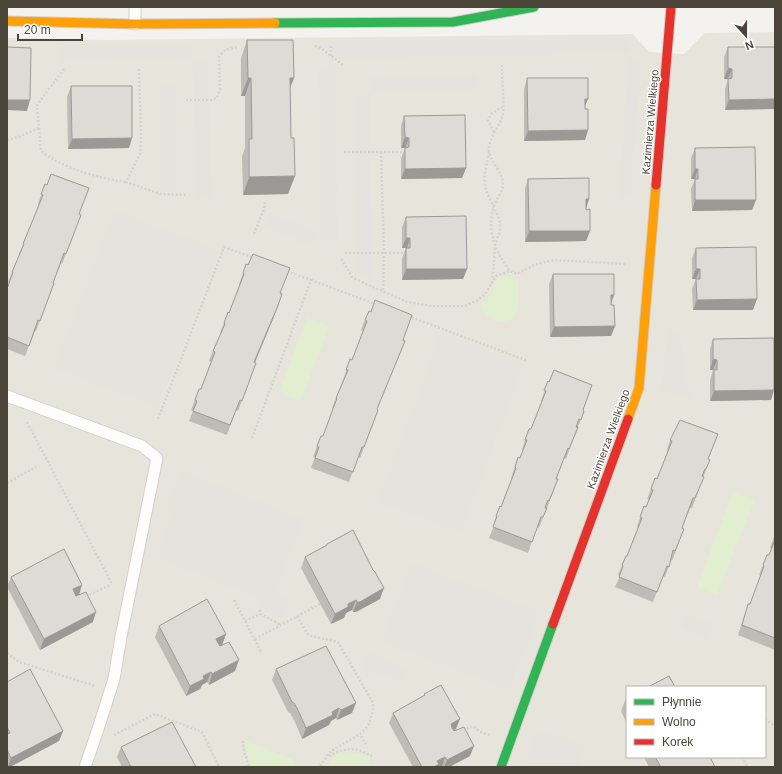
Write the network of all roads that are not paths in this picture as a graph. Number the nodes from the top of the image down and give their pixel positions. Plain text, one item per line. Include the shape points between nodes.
1 (135, 7) edge
2 (534, 7) edge
3 (671, 7) edge
4 (7, 21) edge
5 (135, 24) junction
6 (7, 396) edge
7 (85, 767) edge
8 (501, 767) edge

1 - 5 lane
2 - 5 street via 453,22
3 - 8 street, Kazimierza Wielkiego via 639,388
4 - 5 street
6 - 7 lane via 142,446 157,458 111,691

